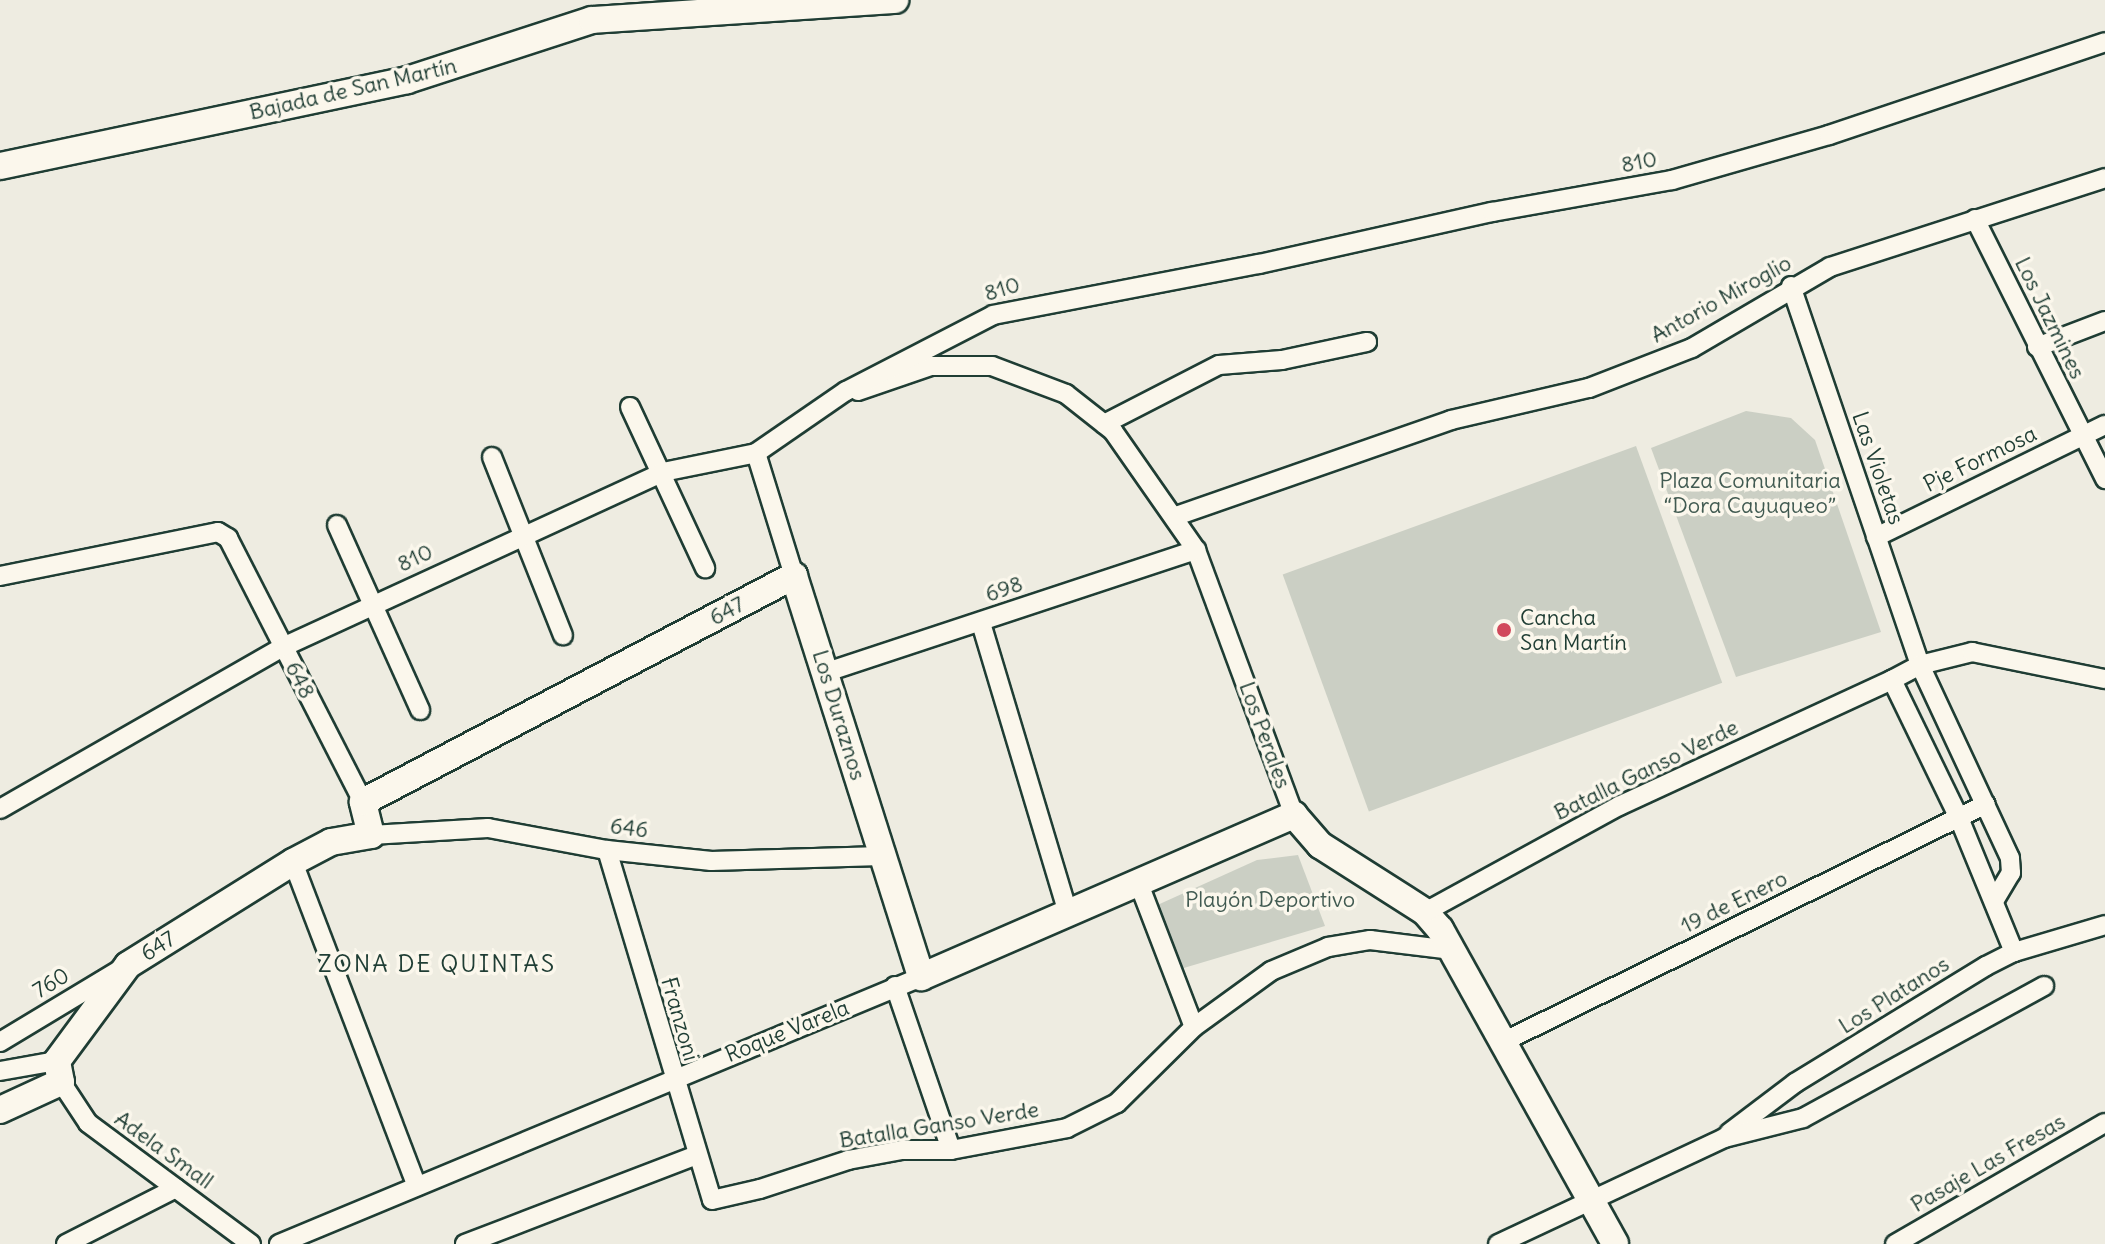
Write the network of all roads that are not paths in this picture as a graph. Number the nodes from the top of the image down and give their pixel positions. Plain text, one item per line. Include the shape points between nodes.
1 (895, 0) edge
2 (2105, 42) edge
3 (0, 166) edge
4 (2105, 178) edge
5 (1975, 219) junction
6 (1791, 286) junction
7 (2105, 321) edge
8 (1367, 342) dead end
9 (2037, 347) junction
10 (846, 391) junction
11 (630, 407) dead end
12 (1104, 424) junction
13 (2105, 425) edge
14 (2080, 436) junction
15 (756, 453) junction
16 (492, 457) dead end
17 (663, 472) junction
18 (2105, 479) edge
19 (1176, 516) junction
20 (337, 525) dead end
21 (522, 536) junction
22 (1876, 537) junction
23 (1196, 550) junction
24 (705, 568) dead end
25 (0, 576) edge
26 (794, 576) junction
27 (371, 605) junction
28 (981, 623) junction
29 (563, 635) dead end
30 (283, 647) junction
31 (1920, 665) junction
32 (827, 672) junction
33 (2105, 679) edge
34 (1892, 680) junction
35 (420, 710) dead end
36 (363, 802) junction
37 (1986, 804) junction
38 (0, 809) edge
39 (1294, 815) junction
40 (1959, 818) junction
41 (371, 835) junction
42 (607, 850) junction
43 (883, 856) junction
44 (293, 862) junction
45 (1139, 884) junction
46 (1994, 901) junction
47 (1425, 912) junction
48 (1068, 913) junction
49 (2105, 925) edge
50 (1452, 950) junction
51 (2014, 952) junction
52 (128, 965) junction
53 (921, 977) junction
54 (895, 986) junction
55 (2044, 986) dead end
56 (1194, 1027) junction
57 (0, 1042) edge
58 (1503, 1042) junction
59 (0, 1071) edge
60 (59, 1072) junction
61 (672, 1078) junction
62 (0, 1110) edge
63 (2105, 1123) edge
64 (1724, 1138) junction
65 (951, 1150) junction
66 (697, 1155) junction
67 (417, 1186) junction
68 (176, 1188) junction
69 (712, 1200) joint
70 (1590, 1201) junction
71 (66, 1244) edge
72 (251, 1244) edge
73 (279, 1244) edge
74 (465, 1244) edge
75 (1498, 1244) edge
76 (1615, 1244) edge
77 (1895, 1244) edge

1 - 3 street, Bajada de San Martín via 592,20 407,80
2 - 10 street, 810 via 1829,135 1672,180 993,315
4 - 5 street, Antorio Miroglio
5 - 6 street, Antorio Miroglio via 1830,267
5 - 9 street, Los Jazmines
6 - 19 street, Antorio Miroglio via 1692,348 1652,365 1589,388 1451,420
6 - 22 street, Las Violetas
7 - 9 street
8 - 12 street via 1282,360 1219,365
9 - 14 street, Los Jazmines
10 - 12 street, Los Perales via 883,386 931,366 992,366 1066,394
10 - 15 street, 810
11 - 17 street
12 - 19 street, Los Perales
13 - 14 street, Pje Formosa
14 - 18 street, Los Jazmines
14 - 22 street, Pje Formosa
15 - 17 street, 810
15 - 26 street, Los Duraznos
16 - 21 street
17 - 21 street, 810
17 - 24 street
19 - 23 street, Los Perales
20 - 27 street
21 - 27 street, 810
21 - 29 street
22 - 31 street, Las Violetas
23 - 28 street, 698
23 - 39 street, Los Perales
25 - 30 street, 648 via 218,532 228,538
26 - 32 street, Los Duraznos
26 - 36 street, 647
27 - 30 street, 810
27 - 35 street
28 - 32 street, 698
28 - 48 street
30 - 36 street, 648
30 - 38 street, 810
31 - 33 street via 1972,652
31 - 34 street
31 - 37 street, Las Violetas
32 - 43 street, Los Duraznos
34 - 40 street
34 - 47 street, Batalla Ganso Verde via 1619,806
36 - 41 street, 648
37 - 40 street, 19 de Enero
37 - 46 street, Las Violetas via 2010,858 2011,873
39 - 45 street, Roque Varela
39 - 47 street, Los Perales via 1320,845
40 - 46 street
40 - 58 street, 19 de Enero
41 - 42 street, 646 via 488,828
41 - 44 street, 647 via 331,842
42 - 43 street, 646 via 711,861
42 - 61 street, Franzoni
43 - 53 street, Los Duraznos
44 - 52 street, 647
44 - 67 street
45 - 48 street, Roque Varela
45 - 56 street
46 - 51 street
47 - 50 street, Los Perales
48 - 53 street, Roque Varela
49 - 51 street, Los Platanos
50 - 56 street, Batalla Ganso Verde via 1370,940 1328,947 1271,971
50 - 58 street, Los Perales
51 - 64 street, Los Platanos via 1795,1083
52 - 57 street, 760
52 - 60 street, 647
53 - 54 street, Roque Varela
54 - 61 street, Roque Varela
54 - 65 street
55 - 64 street, Los Platanos via 1803,1118
56 - 65 street, Batalla Ganso Verde via 1117,1103 1091,1118 1052,1132
58 - 70 street, Los Perales
59 - 60 street
60 - 62 street, 647
60 - 68 street, Adela Small via 88,1123
61 - 66 street, Franzoni
61 - 67 street, Roque Varela
63 - 77 street, Pasaje Las Fresas
64 - 70 street, Los Platanos
65 - 69 street, Batalla Ganso Verde via 902,1150 848,1160
66 - 69 street, Franzoni
66 - 74 street
67 - 73 street, Roque Varela
68 - 71 street
68 - 72 street, Adela Small
70 - 75 street, Los Platanos
70 - 76 street, Los Perales

